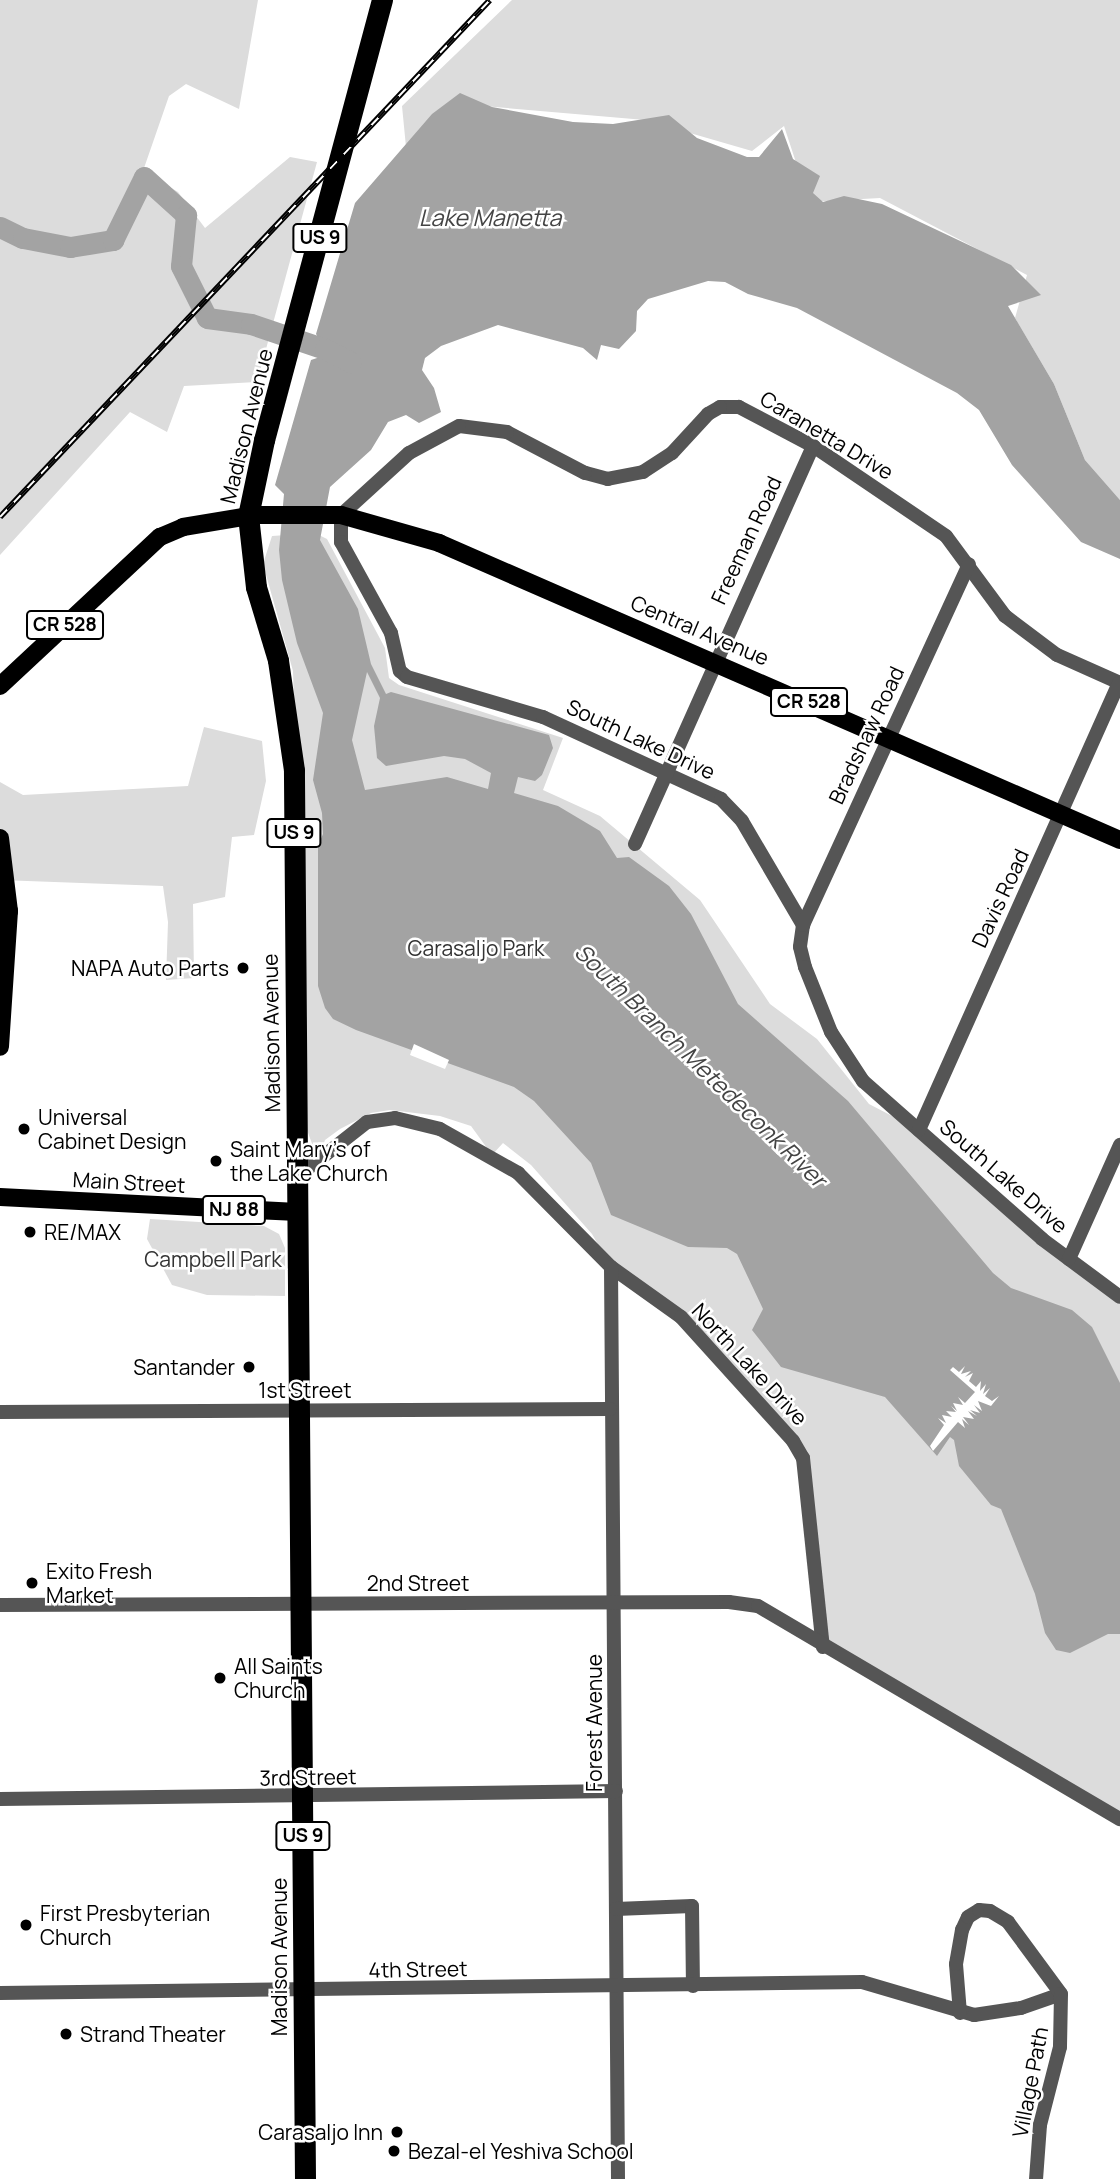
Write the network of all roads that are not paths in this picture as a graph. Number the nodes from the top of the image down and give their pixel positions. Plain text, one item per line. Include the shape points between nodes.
1 (382, 0) edge
2 (813, 446) junction
3 (339, 515) junction
4 (252, 516) junction
5 (969, 564) junction
6 (713, 660) junction
7 (1120, 683) edge
8 (0, 686) edge
9 (888, 737) junction
10 (666, 772) junction
11 (1063, 814) junction
12 (0, 838) edge
13 (1120, 840) edge
14 (635, 844) dead end
15 (803, 925) junction
16 (0, 1047) edge
17 (919, 1130) junction
18 (1120, 1144) edge
19 (298, 1177) junction
20 (0, 1197) edge
21 (298, 1212) junction
22 (1069, 1259) junction
23 (611, 1267) junction
24 (1120, 1297) edge
25 (610, 1409) junction
26 (301, 1411) junction
27 (0, 1412) edge
28 (614, 1603) junction
29 (0, 1605) edge
30 (301, 1605) junction
31 (823, 1647) junction
32 (616, 1791) junction
33 (302, 1798) junction
34 (0, 1799) edge
35 (1120, 1819) edge
36 (616, 1909) junction
37 (836, 1983) joint
38 (693, 1986) junction
39 (616, 1987) junction
40 (304, 1992) junction
41 (0, 1993) edge
42 (1060, 1994) junction
43 (960, 2013) junction
44 (305, 2179) edge
45 (618, 2179) edge
46 (1036, 2179) edge

1 - 4 highway, Madison Avenue / US 9 via 288,356
2 - 3 street, Caranetta Drive via 752,413 720,407 653,465 608,479 585,473 507,432 459,426 409,453
2 - 5 street, Caranetta Drive via 947,536
2 - 6 street, Freeman Road
3 - 4 main road, Central Avenue / CR 528
3 - 6 main road, Central Avenue / CR 528 via 439,542
3 - 10 street, South Lake Drive via 341,542 391,633 400,671 407,677 543,717
4 - 8 main road, CR 528 via 183,527 160,537
4 - 19 highway, Madison Avenue / US 9 via 256,587 278,660 294,770
5 - 7 street, Caranetta Drive via 1005,616 1057,655
5 - 9 street, Bradshaw Road
6 - 9 main road, Central Avenue / CR 528
6 - 10 street, Freeman Road
7 - 11 street, Davis Road
9 - 11 main road, Central Avenue / CR 528
9 - 15 street, Bradshaw Road
10 - 14 street, Freeman Road
10 - 15 street, South Lake Drive via 721,799 742,821
11 - 13 main road, Central Avenue / CR 528
11 - 17 street, Davis Road
12 - 16 main road via 9,911
15 - 17 street, South Lake Drive via 800,947 805,967 843,1054 863,1081
17 - 22 street, South Lake Drive
18 - 22 street
19 - 21 highway, Madison Avenue / US 9
19 - 23 street, North Lake Drive via 360,1125 380,1119 415,1121 466,1141 518,1173
20 - 21 main road, Main Street / NJ 88
21 - 26 highway, Madison Avenue / US 9
22 - 24 street, South Lake Drive
23 - 25 street, Forest Avenue
23 - 31 street, North Lake Drive via 681,1317 793,1441 803,1458
25 - 26 street, 1st Street
25 - 28 street, Forest Avenue
26 - 27 street, 1st Street
26 - 30 highway, Madison Avenue / US 9
28 - 30 street, 2nd Street
28 - 31 street, 2nd Street via 758,1606 798,1625
28 - 32 street, Forest Avenue
29 - 30 street, 2nd Street
30 - 33 highway, Madison Avenue / US 9
31 - 35 street
32 - 33 street, 3rd Street
32 - 36 street, Forest Avenue
33 - 34 street, 3rd Street
33 - 40 highway, Madison Avenue / US 9
36 - 38 street via 692,1906
36 - 39 street, Forest Avenue
37 - 38 street, 4th Street
37 - 43 street, Village Path via 894,1989
38 - 39 street, 4th Street
39 - 40 street, 4th Street
39 - 45 street, Forest Avenue
40 - 41 street, 4th Street
40 - 44 highway, Madison Avenue / US 9
42 - 43 street, Village Path via 1021,2008
42 - 43 street via 1009,1922 978,1910 962,1930 957,1964
42 - 46 street, Village Path via 1060,2047 1040,2125

